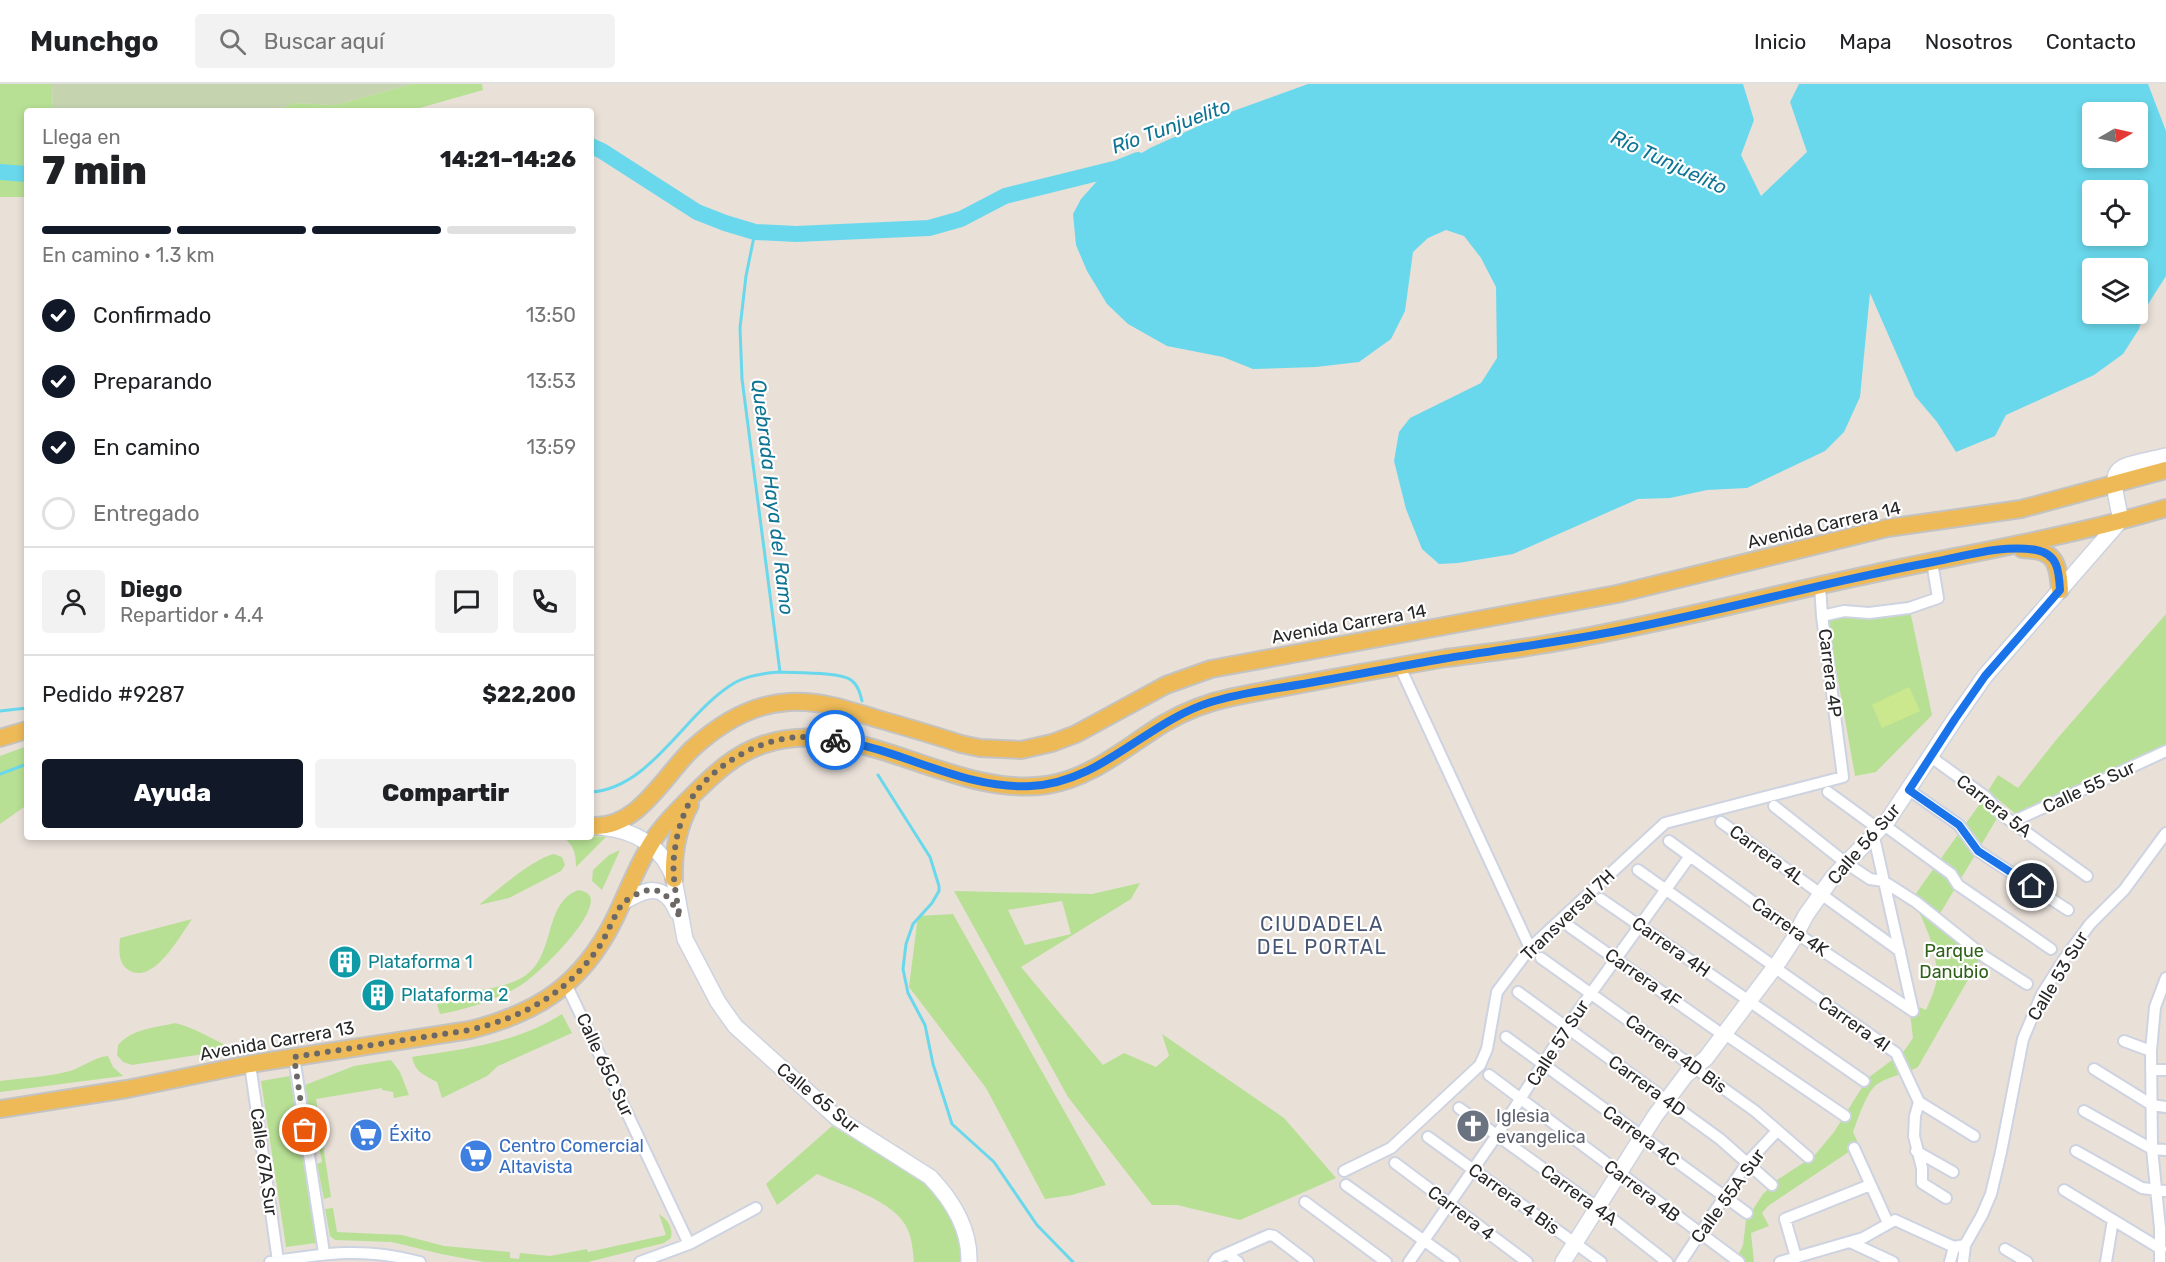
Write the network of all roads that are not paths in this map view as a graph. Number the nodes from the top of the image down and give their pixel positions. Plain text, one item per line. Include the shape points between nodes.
1 (2166, 456) edge
2 (2166, 470) edge
3 (2114, 485) junction
4 (2166, 508) edge
5 (2121, 520) junction
6 (2007, 548) junction
7 (1932, 562) junction
8 (1820, 586) junction
9 (2060, 590) junction
10 (1822, 616) junction
11 (1400, 667) junction
12 (24, 731) edge
13 (0, 738) edge
14 (2166, 751) edge
15 (1930, 757) junction
16 (1843, 777) joint
17 (1909, 790) junction
18 (697, 791) junction
19 (1828, 792) dead end
20 (1774, 806) dead end
21 (1721, 822) dead end
22 (2013, 822) junction
23 (594, 826) edge
24 (1879, 831) junction
25 (2166, 833) edge
26 (1669, 841) dead end
27 (651, 844) junction
28 (1690, 856) junction
29 (1846, 863) junction
30 (1638, 870) dead end
31 (2087, 876) dead end
32 (674, 879) junction
33 (1883, 881) junction
34 (1667, 890) junction
35 (1821, 894) junction
36 (1600, 899) dead end
37 (622, 903) junction
38 (2068, 910) dead end
39 (680, 918) junction
40 (1640, 926) junction
41 (1570, 927) dead end
42 (1794, 931) junction
43 (1530, 948) junction
44 (2051, 949) dead end
45 (1899, 951) junction
46 (1541, 958) dead end
47 (1615, 959) junction
48 (1771, 965) junction
49 (2166, 978) edge
50 (566, 984) junction
51 (2027, 984) dead end
52 (1518, 992) dead end
53 (1590, 993) junction
54 (1745, 999) junction
55 (2153, 1027) junction
56 (2166, 1027) edge
57 (1566, 1028) junction
58 (1720, 1032) junction
59 (1506, 1037) dead end
60 (2124, 1041) dead end
61 (2151, 1051) junction
62 (294, 1057) junction
63 (250, 1064) junction
64 (1543, 1064) junction
65 (1691, 1069) junction
66 (2094, 1069) dead end
67 (2151, 1070) junction
68 (2166, 1070) edge
69 (1489, 1075) dead end
70 (1864, 1081) dead end
71 (1521, 1099) junction
72 (1667, 1101) junction
73 (1919, 1102) junction
74 (2152, 1105) junction
75 (2166, 1107) edge
76 (1460, 1108) dead end
77 (0, 1109) edge
78 (2084, 1111) dead end
79 (1845, 1116) dead end
80 (1777, 1131) junction
81 (1497, 1135) junction
82 (1642, 1136) junction
83 (1974, 1136) dead end
84 (1428, 1137) dead end
85 (1854, 1148) dead end
86 (2152, 1149) junction
87 (1916, 1150) junction
88 (2166, 1150) edge
89 (2076, 1151) dead end
90 (1808, 1157) dead end
91 (1747, 1162) junction
92 (1395, 1163) dead end
93 (1473, 1170) junction
94 (1344, 1171) dead end
95 (1953, 1172) dead end
96 (1619, 1174) junction
97 (1346, 1185) dead end
98 (1772, 1185) dead end
99 (1870, 1185) junction
100 (2064, 1190) dead end
101 (2161, 1191) edge
102 (1725, 1197) junction
103 (1946, 1198) dead end
104 (1305, 1202) dead end
105 (1450, 1204) junction
106 (756, 1208) dead end
107 (1598, 1208) junction
108 (1747, 1213) dead end
109 (2113, 1220) junction
110 (1893, 1222) junction
111 (2163, 1228) edge
112 (1699, 1234) junction
113 (1424, 1241) junction
114 (1850, 1242) junction
115 (689, 1244) junction
116 (1575, 1244) junction
117 (1965, 1245) junction
118 (1953, 1247) junction
119 (2005, 1249) dead end
120 (2161, 1249) junction
121 (324, 1253) junction
122 (1227, 1254) junction
123 (1788, 1260) edge
124 (274, 1261) edge
125 (1214, 1261) edge
126 (420, 1262) edge
127 (640, 1262) edge
128 (969, 1262) edge
129 (1238, 1262) edge
130 (1308, 1262) edge
131 (1386, 1262) edge
132 (1409, 1262) edge
133 (1454, 1262) edge
134 (1527, 1262) edge
135 (1563, 1262) edge
136 (1600, 1262) edge
137 (1668, 1262) edge
138 (1681, 1262) edge
139 (1739, 1262) edge
140 (1893, 1262) edge
141 (1950, 1262) edge
142 (1963, 1262) edge
143 (2026, 1262) edge
144 (2106, 1262) edge
145 (2160, 1262) edge

1 - 3 street via 2122,467 2115,474
2 - 3 main road, Avenida Carrera 14
3 - 5 street
3 - 23 main road, Avenida Carrera 14 via 2005,512 1877,530 1597,598 1211,669 1166,685 1066,738 1022,750 961,744 820,703 771,704 718,727 691,750 632,814 618,822
4 - 5 main road
5 - 6 main road
5 - 9 street, Calle 56 Sur
6 - 7 main road
6 - 9 main road via 2033,549 2050,555 2057,564
7 - 8 main road
7 - 10 street, Carrera 4P via 1938,598 1909,608
8 - 10 street
8 - 11 main road via 1554,643
9 - 15 street, Calle 56 Sur via 1985,676
10 - 16 street, Carrera 4P
11 - 18 main road via 1214,701 1168,721 1087,773 1046,785 988,784 844,741 801,737 751,750 720,769
11 - 43 street
12 - 13 main road
14 - 22 street, Calle 55 Sur
15 - 17 street, Calle 56 Sur
15 - 22 street, Carrera 5A via 1986,797
16 - 43 street, Transversal 7H via 1665,823
17 - 24 street, Calle 56 Sur
17 - 38 street via 1959,825 1978,851
18 - 27 main road
18 - 32 main road via 677,838
19 - 24 street
20 - 29 street
21 - 35 street, Carrera 4L
22 - 31 street, Carrera 5A
23 - 27 street, Calle 65 Sur via 628,831
24 - 29 street, Calle 56 Sur
24 - 33 street
24 - 44 street via 1937,863 1958,885
25 - 117 street, Calle 53 Sur via 2124,890 2090,924 2042,994 2023,1038 1990,1194
26 - 28 street, Carrera 4K
27 - 32 street, Calle 65 Sur
27 - 37 main road, Avenida Carrera 13
28 - 34 street, Calle 57 Sur
28 - 42 street, Carrera 4K
29 - 33 street via 1870,879
29 - 35 street, Calle 56 Sur
30 - 34 street, Carrera 4I
32 - 39 street, Calle 65 Sur
33 - 45 street
33 - 51 street
34 - 40 street, Calle 57 Sur
34 - 48 street, Carrera 4I
35 - 42 street, Calle 56 Sur
35 - 45 street, Carrera 4L
36 - 40 street, Carrera 4H
37 - 39 street, Calle 65 Sur via 654,889 670,899
37 - 50 main road, Avenida Carrera 13 via 600,945
39 - 128 street, Calle 65 Sur via 690,951 735,1026 837,1119 930,1177 941,1188 959,1216 968,1242
40 - 47 street, Calle 57 Sur
40 - 54 street, Carrera 4H
41 - 47 street, Carrera 4F
42 - 45 street, Carrera 4K via 1913,1011
42 - 48 street, Calle 56 Sur
43 - 94 street, Transversal 7H via 1497,992 1487,1049 1480,1065 1391,1148
46 - 53 street, Carrera 4D Bis
47 - 53 street, Calle 57 Sur
47 - 58 street, Carrera 4F
48 - 54 street, Calle 56 Sur
48 - 73 street, Carrera 4I via 1896,1053
49 - 55 street via 2155,1007
50 - 62 main road, Avenida Carrera 13 via 532,1009 494,1024
50 - 115 street, Calle 65C Sur
52 - 57 street, Carrera 4D
53 - 57 street, Calle 57 Sur
53 - 65 street, Carrera 4D Bis
54 - 58 street, Calle 56 Sur
54 - 70 street, Carrera 4H
55 - 56 street
55 - 61 street
57 - 64 street, Calle 57 Sur
57 - 72 street, Carrera 4D
58 - 65 street, Calle 56 Sur
58 - 79 street, Carrera 4F
59 - 64 street, Carrera 4C
60 - 61 street
61 - 67 street
62 - 63 main road, Avenida Carrera 13
62 - 121 street
63 - 77 main road, Avenida Carrera 13
63 - 124 street, Calle 67A Sur
64 - 71 street, Calle 57 Sur
64 - 82 street, Carrera 4C
65 - 72 street, Calle 56 Sur
65 - 80 street, Carrera 4D Bis
66 - 74 street
67 - 68 street
67 - 74 street
69 - 71 street, Carrera 4B
71 - 81 street, Calle 57 Sur
71 - 96 street, Carrera 4B
72 - 82 street, Calle 56 Sur
72 - 91 street, Carrera 4D
73 - 83 street
73 - 87 street via 1914,1124
74 - 75 street
74 - 86 street
76 - 81 street, Carrera 4A
78 - 86 street
80 - 90 street, Carrera 4D Bis
80 - 91 street, Calle 55A Sur
81 - 93 street, Calle 57 Sur
81 - 107 street, Carrera 4A
82 - 96 street, Calle 56 Sur
82 - 102 street, Carrera 4C
84 - 93 street, Carrera 4 Bis
85 - 99 street
86 - 88 street
86 - 101 street
87 - 95 street
87 - 103 street via 1922,1183
89 - 101 street via 2142,1188
91 - 98 street, Carrera 4D
91 - 102 street, Calle 55A Sur
92 - 105 street, Carrera 4
93 - 105 street, Calle 57 Sur
93 - 116 street, Carrera 4 Bis
96 - 107 street, Calle 56 Sur
96 - 112 street, Carrera 4B
97 - 113 street
99 - 110 street
99 - 123 street via 1785,1219
100 - 109 street
101 - 111 street
102 - 108 street, Carrera 4C
102 - 112 street, Calle 55A Sur
104 - 131 street
105 - 113 street, Calle 57 Sur
105 - 134 street, Carrera 4
106 - 115 street
107 - 116 street, Calle 56 Sur
107 - 137 street, Carrera 4A
109 - 120 street
109 - 144 street
110 - 114 street
110 - 118 street
111 - 120 street
112 - 138 street, Calle 55A Sur
112 - 139 street, Carrera 4B
113 - 132 street, Calle 57 Sur
113 - 133 street
114 - 123 street
114 - 140 street
115 - 127 street
116 - 135 street, Calle 56 Sur
116 - 136 street, Carrera 4 Bis
117 - 118 street
117 - 142 street
118 - 141 street
119 - 143 street
120 - 145 street
121 - 124 street
121 - 126 street via 360,1252
122 - 125 street
122 - 129 street
122 - 130 street via 1269,1235

